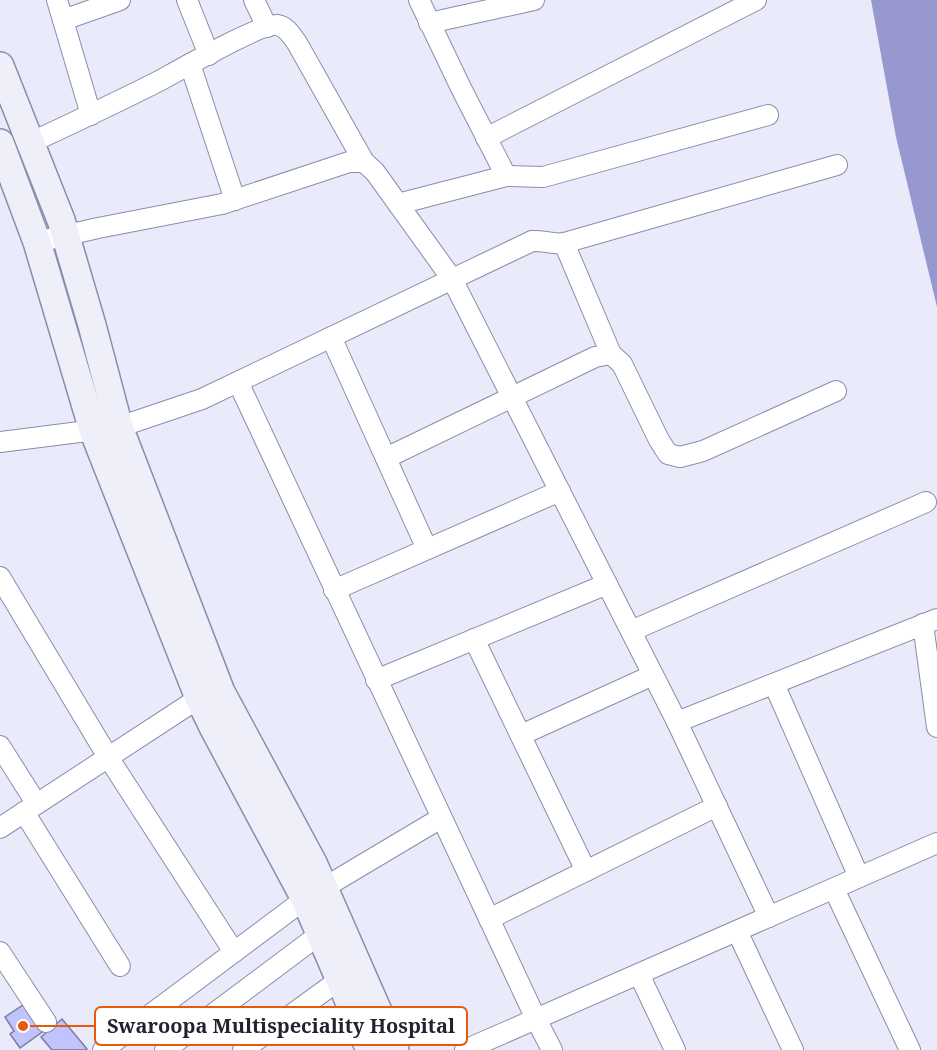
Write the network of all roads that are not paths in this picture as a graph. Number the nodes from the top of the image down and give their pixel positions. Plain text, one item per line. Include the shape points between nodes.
1 (57, 0) edge
2 (120, 0) edge
3 (187, 0) edge
4 (254, 0) edge
5 (419, 0) edge
6 (534, 0) edge
7 (756, 0) edge
8 (63, 20) junction
9 (429, 23) junction
10 (267, 27) junction
11 (209, 55) junction
12 (190, 64) junction
13 (0, 66) edge
14 (91, 115) junction
15 (768, 115) dead end
16 (486, 138) junction
17 (32, 142) junction
18 (0, 143) edge
19 (364, 162) junction
20 (837, 165) dead end
21 (506, 176) junction
22 (235, 200) junction
23 (398, 204) junction
24 (66, 236) junction
25 (37, 242) junction
26 (564, 243) junction
27 (452, 279) junction
28 (332, 337) junction
29 (611, 354) junction
30 (238, 382) junction
31 (836, 391) dead end
32 (512, 397) junction
33 (106, 429) junction
34 (0, 442) edge
35 (386, 458) junction
36 (560, 491) junction
37 (926, 502) dead end
38 (427, 549) junction
39 (0, 578) edge
40 (607, 584) junction
41 (334, 590) junction
42 (930, 622) edge
43 (631, 632) junction
44 (474, 639) junction
45 (653, 675) junction
46 (376, 680) junction
47 (774, 684) junction
48 (199, 698) junction
49 (223, 722) junction
50 (677, 722) junction
51 (937, 727) edge
52 (521, 735) junction
53 (0, 746) edge
54 (108, 757) junction
55 (717, 806) junction
56 (30, 808) junction
57 (441, 818) junction
58 (0, 828) edge
59 (937, 843) edge
60 (586, 871) junction
61 (859, 877) junction
62 (834, 888) junction
63 (314, 894) junction
64 (769, 917) junction
65 (489, 920) junction
66 (329, 927) junction
67 (737, 931) junction
68 (0, 952) edge
69 (234, 952) junction
70 (120, 966) dead end
71 (349, 973) junction
72 (639, 974) junction
73 (536, 1019) junction
74 (46, 1022) dead end
75 (103, 1050) edge
76 (165, 1050) edge
77 (243, 1050) edge
78 (370, 1050) edge
79 (394, 1050) edge
80 (465, 1050) edge
81 (552, 1050) edge
82 (675, 1050) edge
83 (793, 1050) edge
84 (910, 1050) edge

1 - 8 street
2 - 8 street
3 - 11 street
4 - 10 street
5 - 9 street
6 - 9 street
7 - 16 street
8 - 14 street
9 - 16 street
10 - 11 street
10 - 19 street via 283,27 291,34
11 - 12 street
12 - 14 street
12 - 22 street
13 - 17 main road
14 - 17 street
15 - 21 street via 543,177
16 - 21 street
17 - 24 main road
18 - 25 main road
19 - 22 street via 349,162
19 - 23 street
20 - 26 street
21 - 23 street
22 - 24 street
23 - 27 street
24 - 25 street
24 - 33 main road via 92,325
25 - 33 main road
26 - 27 street via 532,242
26 - 29 street
27 - 28 street
27 - 32 street
28 - 30 street
28 - 35 street
29 - 31 street via 622,364 668,454 680,458
29 - 32 street via 595,357
30 - 33 street via 202,399
30 - 41 street
32 - 35 street
32 - 36 street
33 - 34 street
33 - 48 main road
33 - 49 main road via 221,692
35 - 38 street
36 - 38 street
36 - 40 street
37 - 43 street
38 - 41 street
39 - 54 street
40 - 43 street
40 - 44 street
41 - 46 street
42 - 47 street
42 - 51 street
43 - 45 street
44 - 46 street
44 - 52 street
45 - 50 street
45 - 52 street
46 - 57 street
47 - 50 street
47 - 61 street
48 - 49 main road
48 - 54 street
49 - 63 main road via 313,863
50 - 55 street
52 - 60 street
53 - 56 street
54 - 56 street
54 - 69 street
55 - 60 street
55 - 64 street
56 - 58 street
56 - 70 street
57 - 63 street
57 - 65 street
59 - 61 street
60 - 65 street
61 - 62 street
62 - 64 street
62 - 84 street
63 - 66 main road
63 - 69 street
64 - 67 street
65 - 73 street
66 - 71 main road
66 - 76 street
67 - 72 street
67 - 83 street
68 - 74 street
69 - 75 street
71 - 77 street
71 - 78 main road
71 - 79 main road
72 - 73 street
72 - 82 street
73 - 80 street
73 - 81 street

